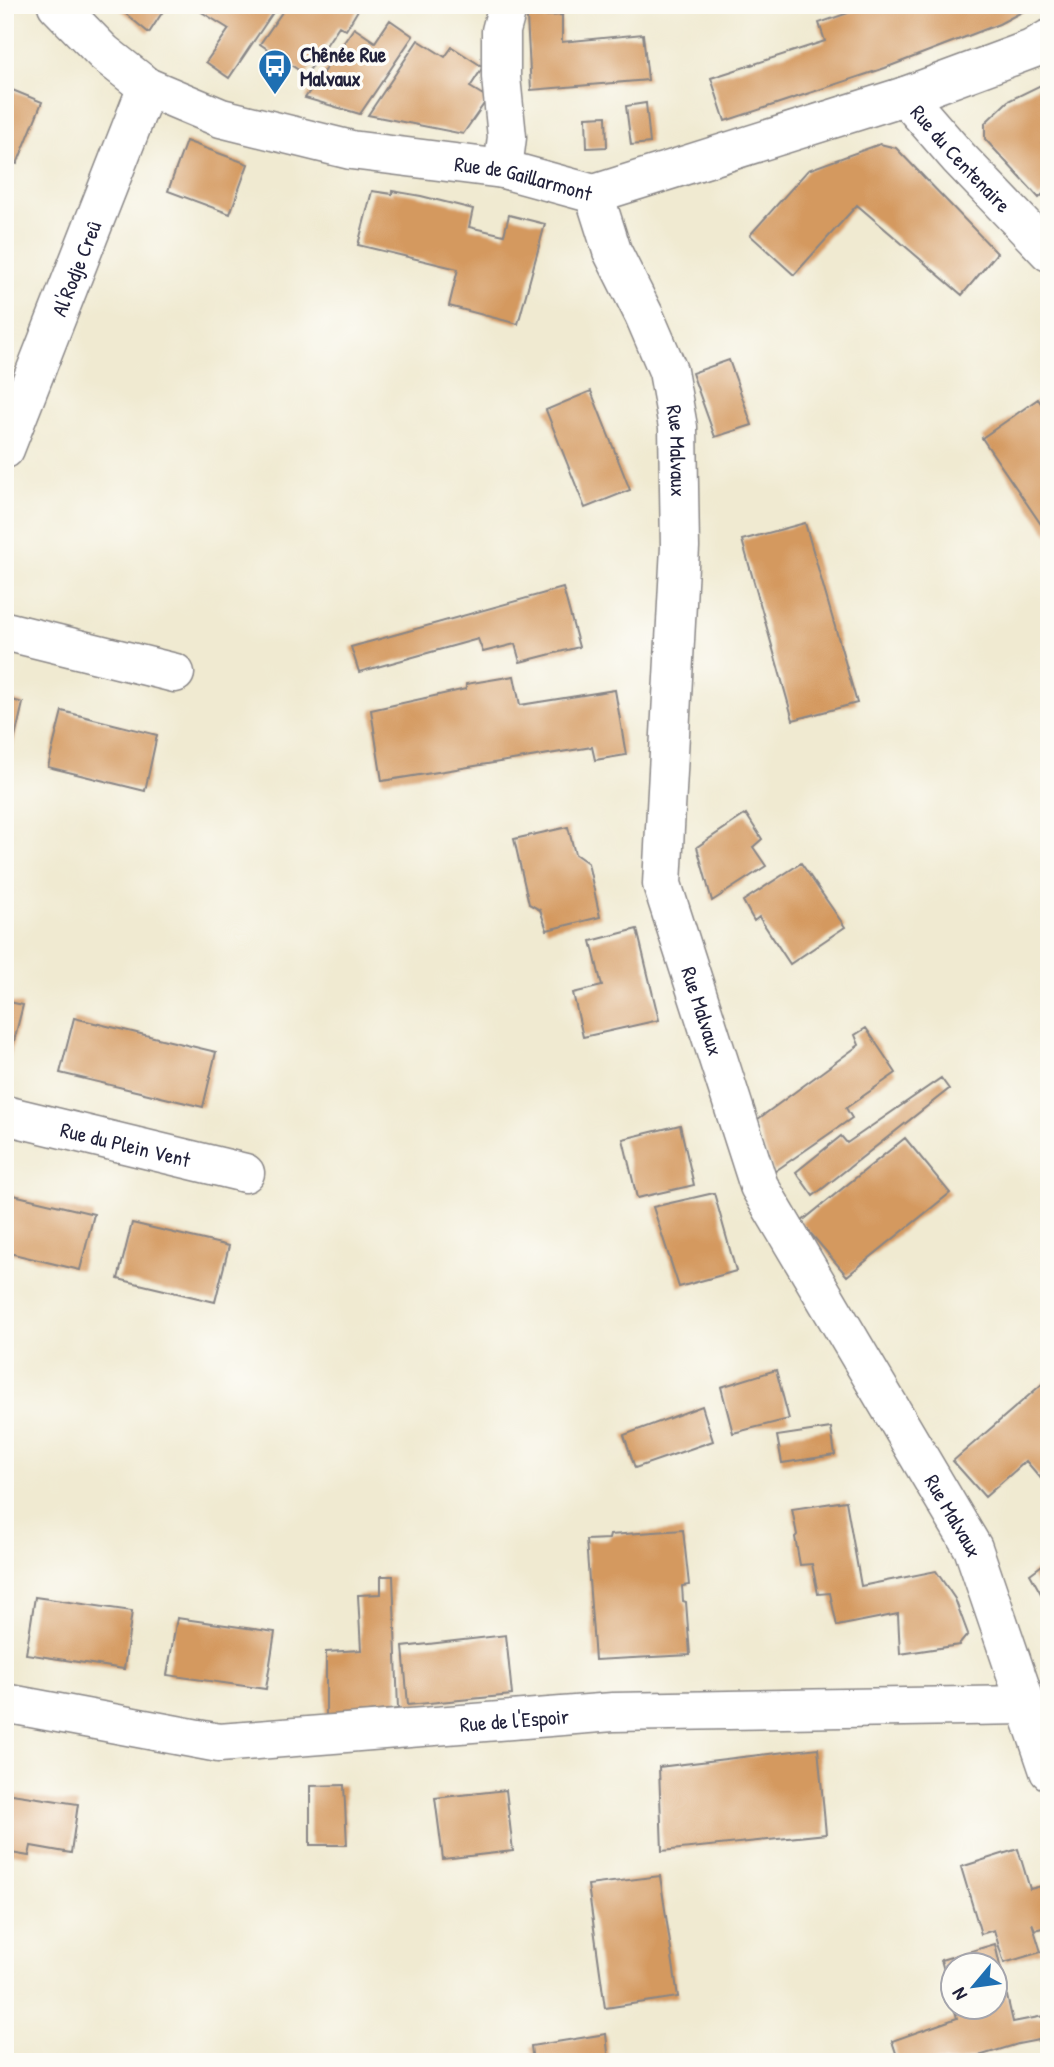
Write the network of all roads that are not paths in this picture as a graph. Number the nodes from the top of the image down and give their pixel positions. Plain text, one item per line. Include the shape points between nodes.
1 (57, 5) edge
2 (508, 5) edge
3 (1049, 39) edge
4 (147, 87) junction
5 (905, 96) junction
6 (503, 169) junction
7 (594, 194) junction
8 (1049, 252) edge
9 (5, 449) edge
10 (5, 631) edge
11 (175, 673) dead end
12 (5, 1115) edge
13 (245, 1173) dead end
14 (5, 1703) edge
15 (1027, 1705) junction
16 (1049, 1770) edge

1 - 4 street, Rue de Gaillarmont via 104,53
2 - 6 street via 500,31 507,137
3 - 5 street, Rue de Gaillarmont
4 - 6 street, Rue de Gaillarmont via 221,118 351,150
4 - 9 street, Al'Rodje Creû
5 - 7 street, Rue de Gaillarmont
5 - 8 street, Rue du Centenaire
6 - 7 street, Rue de Gaillarmont
7 - 15 street, Rue Malvaux via 612,251 668,370 678,427 680,547 662,884 759,1186 973,1548
10 - 11 street
12 - 13 street, Rue du Plein Vent
14 - 15 street, Rue de l'Espoir via 219,1743 613,1712
15 - 16 street, Rue Malvaux

